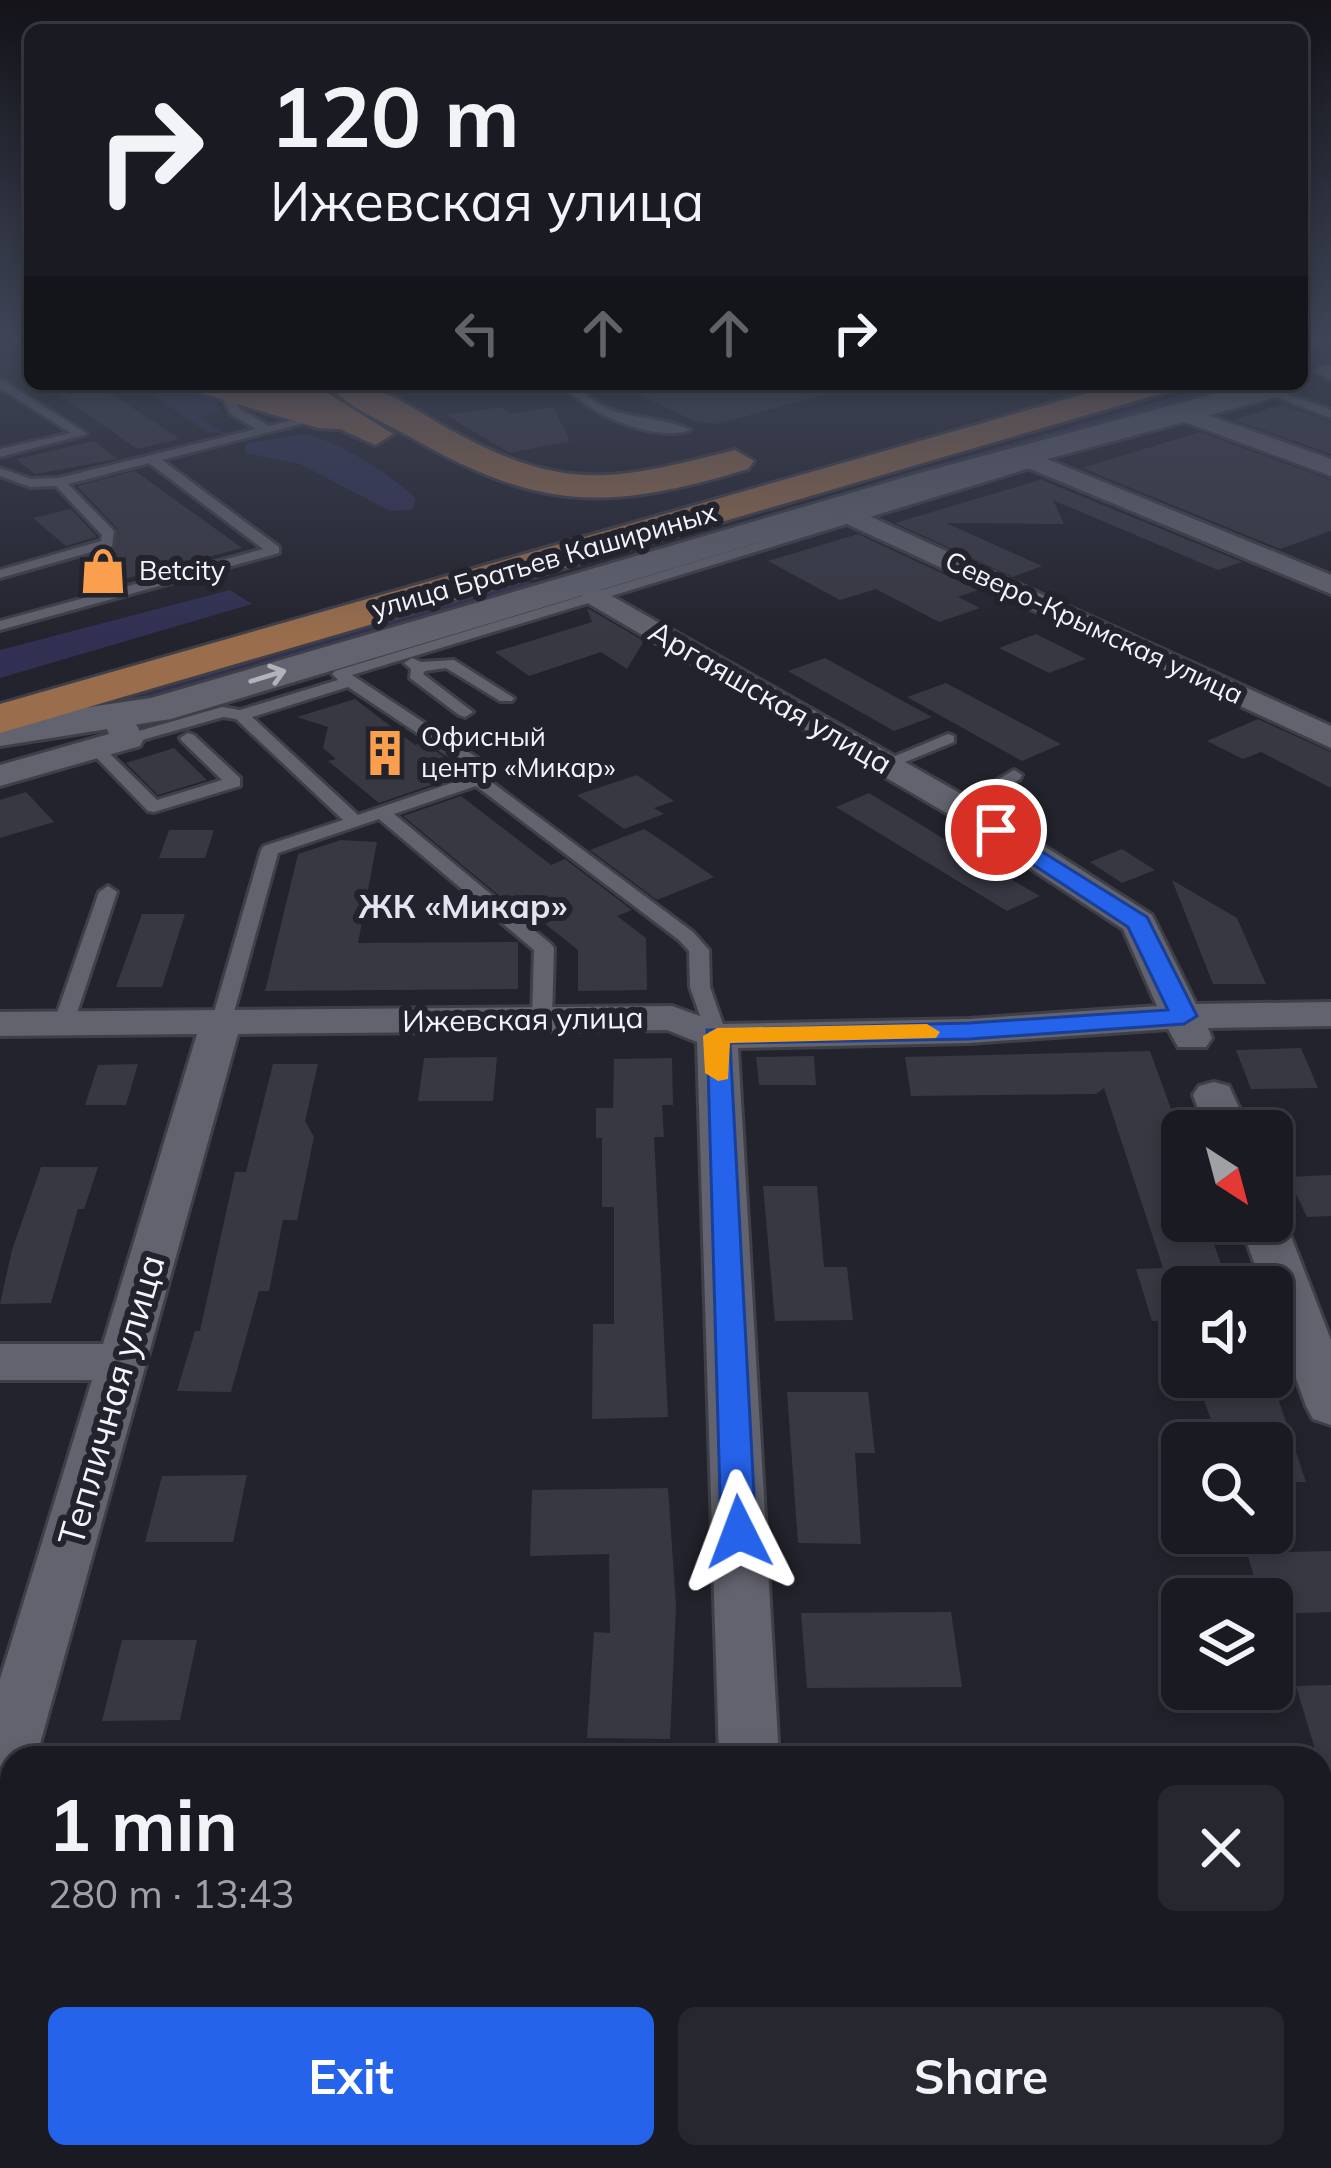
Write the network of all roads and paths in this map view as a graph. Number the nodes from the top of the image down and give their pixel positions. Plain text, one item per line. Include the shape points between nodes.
1 (58, 439) edge
2 (231, 439) edge
3 (373, 439) edge
4 (444, 439) edge
5 (888, 439) edge
6 (929, 439) edge
7 (1101, 439) edge
8 (1253, 439) edge
9 (779, 449) dead end
10 (0, 452) edge
11 (152, 460) junction
12 (1031, 460) junction
13 (1331, 468) edge
14 (0, 472) edge
15 (59, 482) junction
16 (856, 518) junction
17 (550, 531) junction
18 (680, 554) junction
19 (0, 574) edge
20 (1331, 585) edge
21 (596, 596) junction
22 (0, 626) edge
23 (402, 656) junction
24 (365, 663) junction
25 (419, 667) junction
26 (0, 691) edge
27 (506, 698) dead end
28 (465, 712) dead end
29 (241, 715) junction
30 (0, 719) edge
31 (137, 731) junction
32 (0, 733) edge
33 (1331, 738) edge
34 (948, 739) dead end
35 (882, 764) junction
36 (0, 776) edge
37 (1014, 776) dead end
38 (478, 781) junction
39 (960, 807) junction
40 (382, 814) junction
41 (356, 822) junction
42 (108, 892) dead end
43 (1331, 1014) edge
44 (542, 1019) junction
45 (64, 1022) junction
46 (221, 1023) junction
47 (0, 1024) edge
48 (1189, 1028) junction
49 (717, 1036) junction
50 (1270, 1242) edge
51 (0, 1362) edge
52 (122, 1362) junction
53 (1331, 1406) edge
54 (9, 1746) edge
55 (748, 1746) edge

1 - 10 lane
2 - 11 lane
3 - 17 main road
4 - 9 main road via 535,482 610,489
5 - 17 main road, улица Братьев Кашириных
6 - 17 main road, улица Братьев Кашириных
7 - 12 main road
8 - 13 street
11 - 15 lane
11 - 22 lane via 274,550
12 - 16 lane
12 - 18 main road
12 - 20 street
14 - 15 lane
15 - 19 lane via 109,534 107,543
16 - 21 lane
16 - 33 street, Северо-Крымская улица
17 - 18 main road via 633,557
17 - 26 main road, улица Братьев Кашириных
17 - 30 main road, улица Братьев Кашириных
18 - 24 main road
21 - 23 lane
21 - 35 street, Аргаяшская улица
23 - 24 lane
23 - 25 lane
24 - 29 lane
31 -> 24 main road
24 - 38 lane via 476,766
25 - 27 lane via 449,663
25 - 28 lane via 415,675
29 - 31 lane
29 - 41 lane
31 - 31 lane via 154,807 234,782
31 - 32 main road
31 - 36 street
34 - 35 lane
35 - 39 street, Аргаяшская улица
37 - 39 lane
38 - 40 lane
38 - 49 lane via 686,936 699,950 700,987
39 - 48 street, Аргаяшская улица via 1138,922
40 - 41 lane
40 - 44 lane via 544,948
41 - 46 lane via 270,850
42 - 45 lane
43 - 48 street, Ижевская улица
44 - 46 street, Ижевская улица
44 - 49 street, Ижевская улица via 672,1018
45 - 46 street, Ижевская улица
45 - 47 street, Ижевская улица
46 - 52 street, Тепличная улица
48 - 49 street, Ижевская улица
49 - 55 street
50 - 53 street
51 - 52 street
52 - 54 street, Тепличная улица

